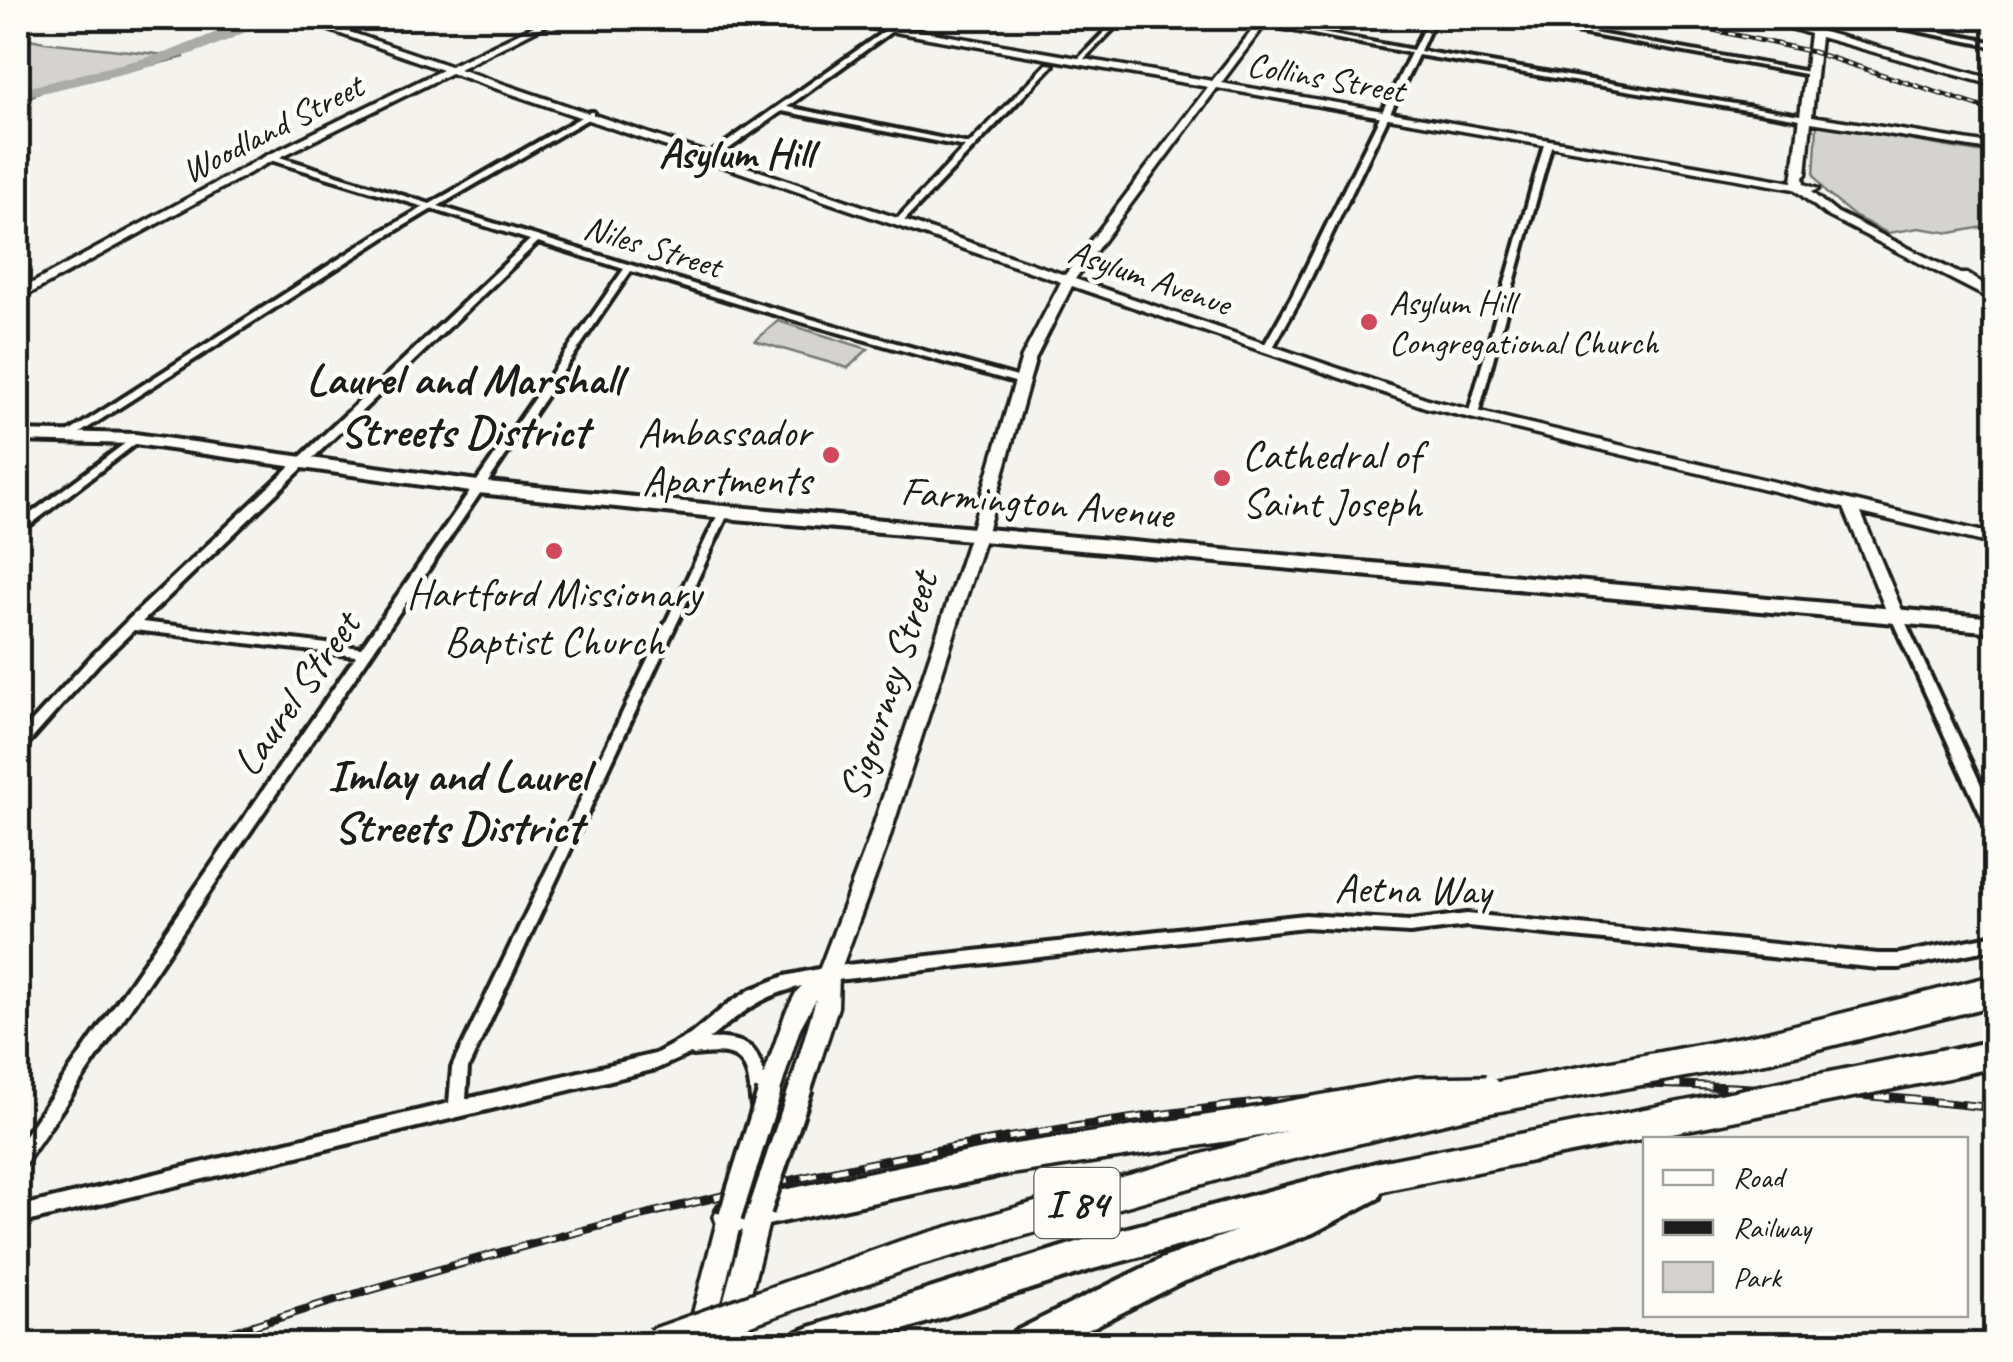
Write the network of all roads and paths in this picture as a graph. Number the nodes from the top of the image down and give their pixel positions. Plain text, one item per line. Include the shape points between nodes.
1 (300, 18) edge
2 (556, 18) edge
3 (832, 18) edge
4 (907, 18) edge
5 (1121, 18) edge
6 (1234, 18) edge
7 (1432, 18) edge
8 (1502, 18) edge
9 (1817, 18) edge
10 (1858, 18) edge
11 (1769, 19) edge
12 (1264, 20) edge
13 (891, 28) junction
14 (1815, 34) junction
15 (1996, 45) edge
16 (1415, 52) junction
17 (1079, 61) junction
18 (1048, 65) dead end
19 (453, 69) junction
20 (1810, 73) junction
21 (1996, 83) edge
22 (1215, 85) junction
23 (780, 108) junction
24 (590, 114) junction
25 (1384, 115) junction
26 (1806, 118) junction
27 (1548, 143) junction
28 (970, 146) junction
29 (1996, 148) edge
30 (713, 156) junction
31 (270, 157) junction
32 (1805, 189) junction
33 (430, 206) junction
34 (898, 221) junction
35 (536, 239) junction
36 (630, 266) junction
37 (1068, 280) junction
38 (18, 296) edge
39 (1996, 298) edge
40 (1267, 350) junction
41 (1021, 381) junction
42 (1474, 415) junction
43 (18, 436) edge
44 (68, 436) junction
45 (135, 439) junction
46 (303, 462) junction
47 (478, 487) junction
48 (1850, 505) junction
49 (724, 512) junction
50 (18, 528) edge
51 (978, 535) junction
52 (1996, 540) edge
53 (1896, 616) junction
54 (1996, 625) edge
55 (130, 626) junction
56 (366, 653) junction
57 (18, 745) edge
58 (1996, 833) edge
59 (1996, 941) edge
60 (828, 974) junction
61 (1996, 990) edge
62 (686, 1049) junction
63 (1996, 1053) edge
64 (1949, 1063) junction
65 (1996, 1067) edge
66 (764, 1094) junction
67 (1510, 1095) junction
68 (457, 1107) junction
69 (18, 1159) edge
70 (1383, 1176) junction
71 (745, 1214) junction
72 (18, 1216) edge
73 (654, 1344) edge
74 (698, 1344) edge
75 (725, 1344) edge
76 (810, 1344) edge
77 (1026, 1344) edge

1 - 19 main road, Asylum Avenue
2 - 19 main road, Woodland Street
3 - 13 main road, Collins Street
4 - 13 street
5 - 17 street
6 - 12 street
7 - 16 street
8 - 20 street
9 - 11 main road
9 - 14 main road
10 - 15 street
11 - 14 main road
12 - 16 street
12 - 22 main road, Sigourney Street
13 - 17 main road, Collins Street
13 - 23 street
14 - 20 main road
14 - 21 main road
16 - 25 street
16 - 26 street
17 - 22 main road, Collins Street
18 - 28 street
19 - 24 main road, Asylum Avenue
19 - 31 main road, Woodland Street
20 - 26 main road
22 - 25 main road, Collins Street
22 - 37 main road, Sigourney Street
23 - 28 street
23 - 30 street
24 - 30 main road, Asylum Avenue
24 - 33 street
25 - 27 main road, Collins Street
25 - 40 street
26 - 29 main road
26 - 32 main road via 1800,174
27 - 32 main road, Collins Street
27 - 42 street
28 - 34 street
30 - 34 main road, Asylum Avenue
31 - 33 street, Niles Street
31 - 38 main road, Woodland Street
32 - 39 main road via 1822,208
33 - 35 street, Niles Street
33 - 44 street
34 - 37 main road, Asylum Avenue
35 - 36 street, Niles Street
35 - 46 street
36 - 41 street, Niles Street
36 - 47 street, Laurel Street
37 - 40 main road, Asylum Avenue
37 - 41 main road, Sigourney Street
40 - 42 main road, Asylum Avenue
41 - 51 main road, Sigourney Street
42 - 48 main road, Asylum Avenue
43 - 44 main road, Farmington Avenue
44 - 45 main road, Farmington Avenue
45 - 46 main road, Farmington Avenue
45 - 50 street
46 - 47 main road, Farmington Avenue
46 - 55 street
47 - 49 main road, Farmington Avenue
47 - 56 street, Laurel Street
48 - 52 main road, Asylum Avenue
48 - 53 main road
49 - 51 main road, Farmington Avenue
49 - 68 street via 460,1068
51 - 53 main road, Farmington Avenue
51 - 60 main road, Sigourney Street via 866,881
53 - 54 main road, Farmington Avenue
53 - 58 street
55 - 56 street
55 - 57 street
56 - 69 street, Laurel Street
59 - 60 street, Aetna Way via 1878,962 1468,920 1410,927 1318,920
60 - 62 street, Aetna Way via 756,994
60 - 66 main road, Sigourney Street via 797,1010
60 - 71 main road, Sigourney Street, bridge via 828,1002 801,1086
61 - 67 highway, I 84, bridge via 1767,1047
62 - 66 street via 741,1049
62 - 68 street
63 - 64 highway, I 84
64 - 65 highway
64 - 70 highway, I 84, bridge
66 - 71 main road, Sigourney Street, bridge
67 - 71 highway, bridge via 1418,1092 993,1162
67 - 73 highway, I 84, bridge via 1307,1140 982,1231
68 - 72 street
70 - 76 highway, I 84 via 1109,1248
70 - 77 highway via 1319,1214 1172,1270
71 - 74 main road, Sigourney Street, bridge
71 - 75 main road, Sigourney Street, bridge

